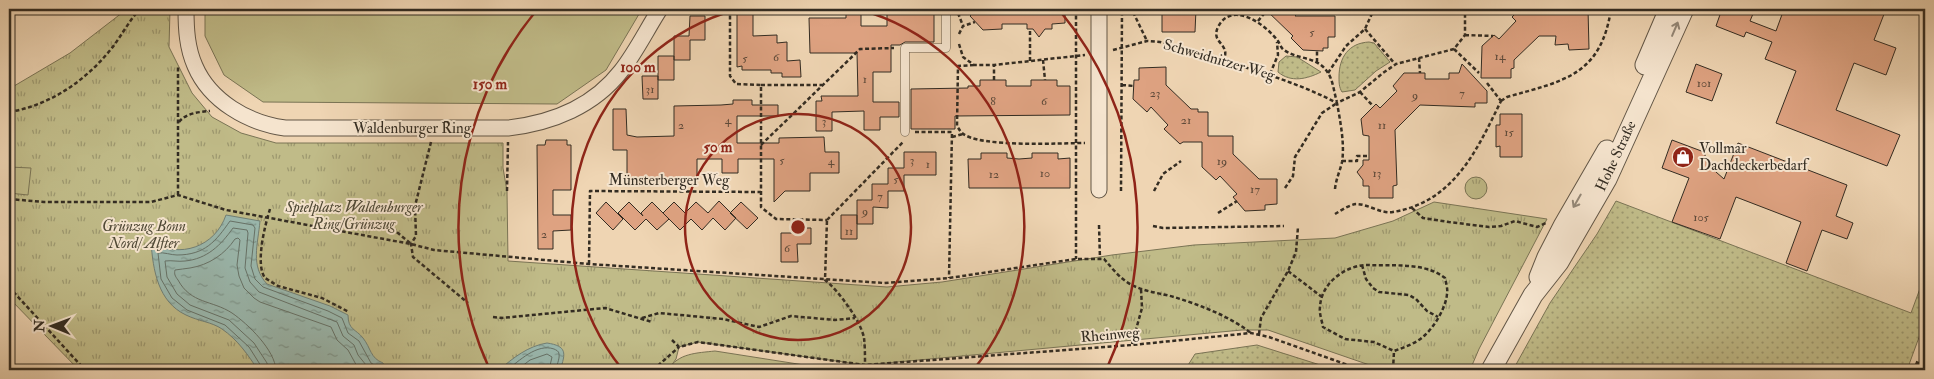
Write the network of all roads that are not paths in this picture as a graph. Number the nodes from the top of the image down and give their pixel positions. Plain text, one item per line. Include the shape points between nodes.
1 (186, 9) edge
2 (660, 9) edge
3 (946, 9) edge
4 (1099, 9) edge
5 (1669, 9) edge
6 (1684, 9) edge
7 (905, 132) road end
8 (1601, 176) junction
9 (1099, 190) dead end
10 (1491, 370) edge

1 - 2 street, Waldenburger Ring via 187,37 204,82 222,101 246,116 285,128 508,128 548,120 576,108 609,86
3 - 7 lane via 946,48 905,48
4 - 9 street
5 - 8 street, Hohe Straße
8 -> 6 street, Hohe Straße
8 - 10 street, Hohe Straße via 1559,262 1533,295

